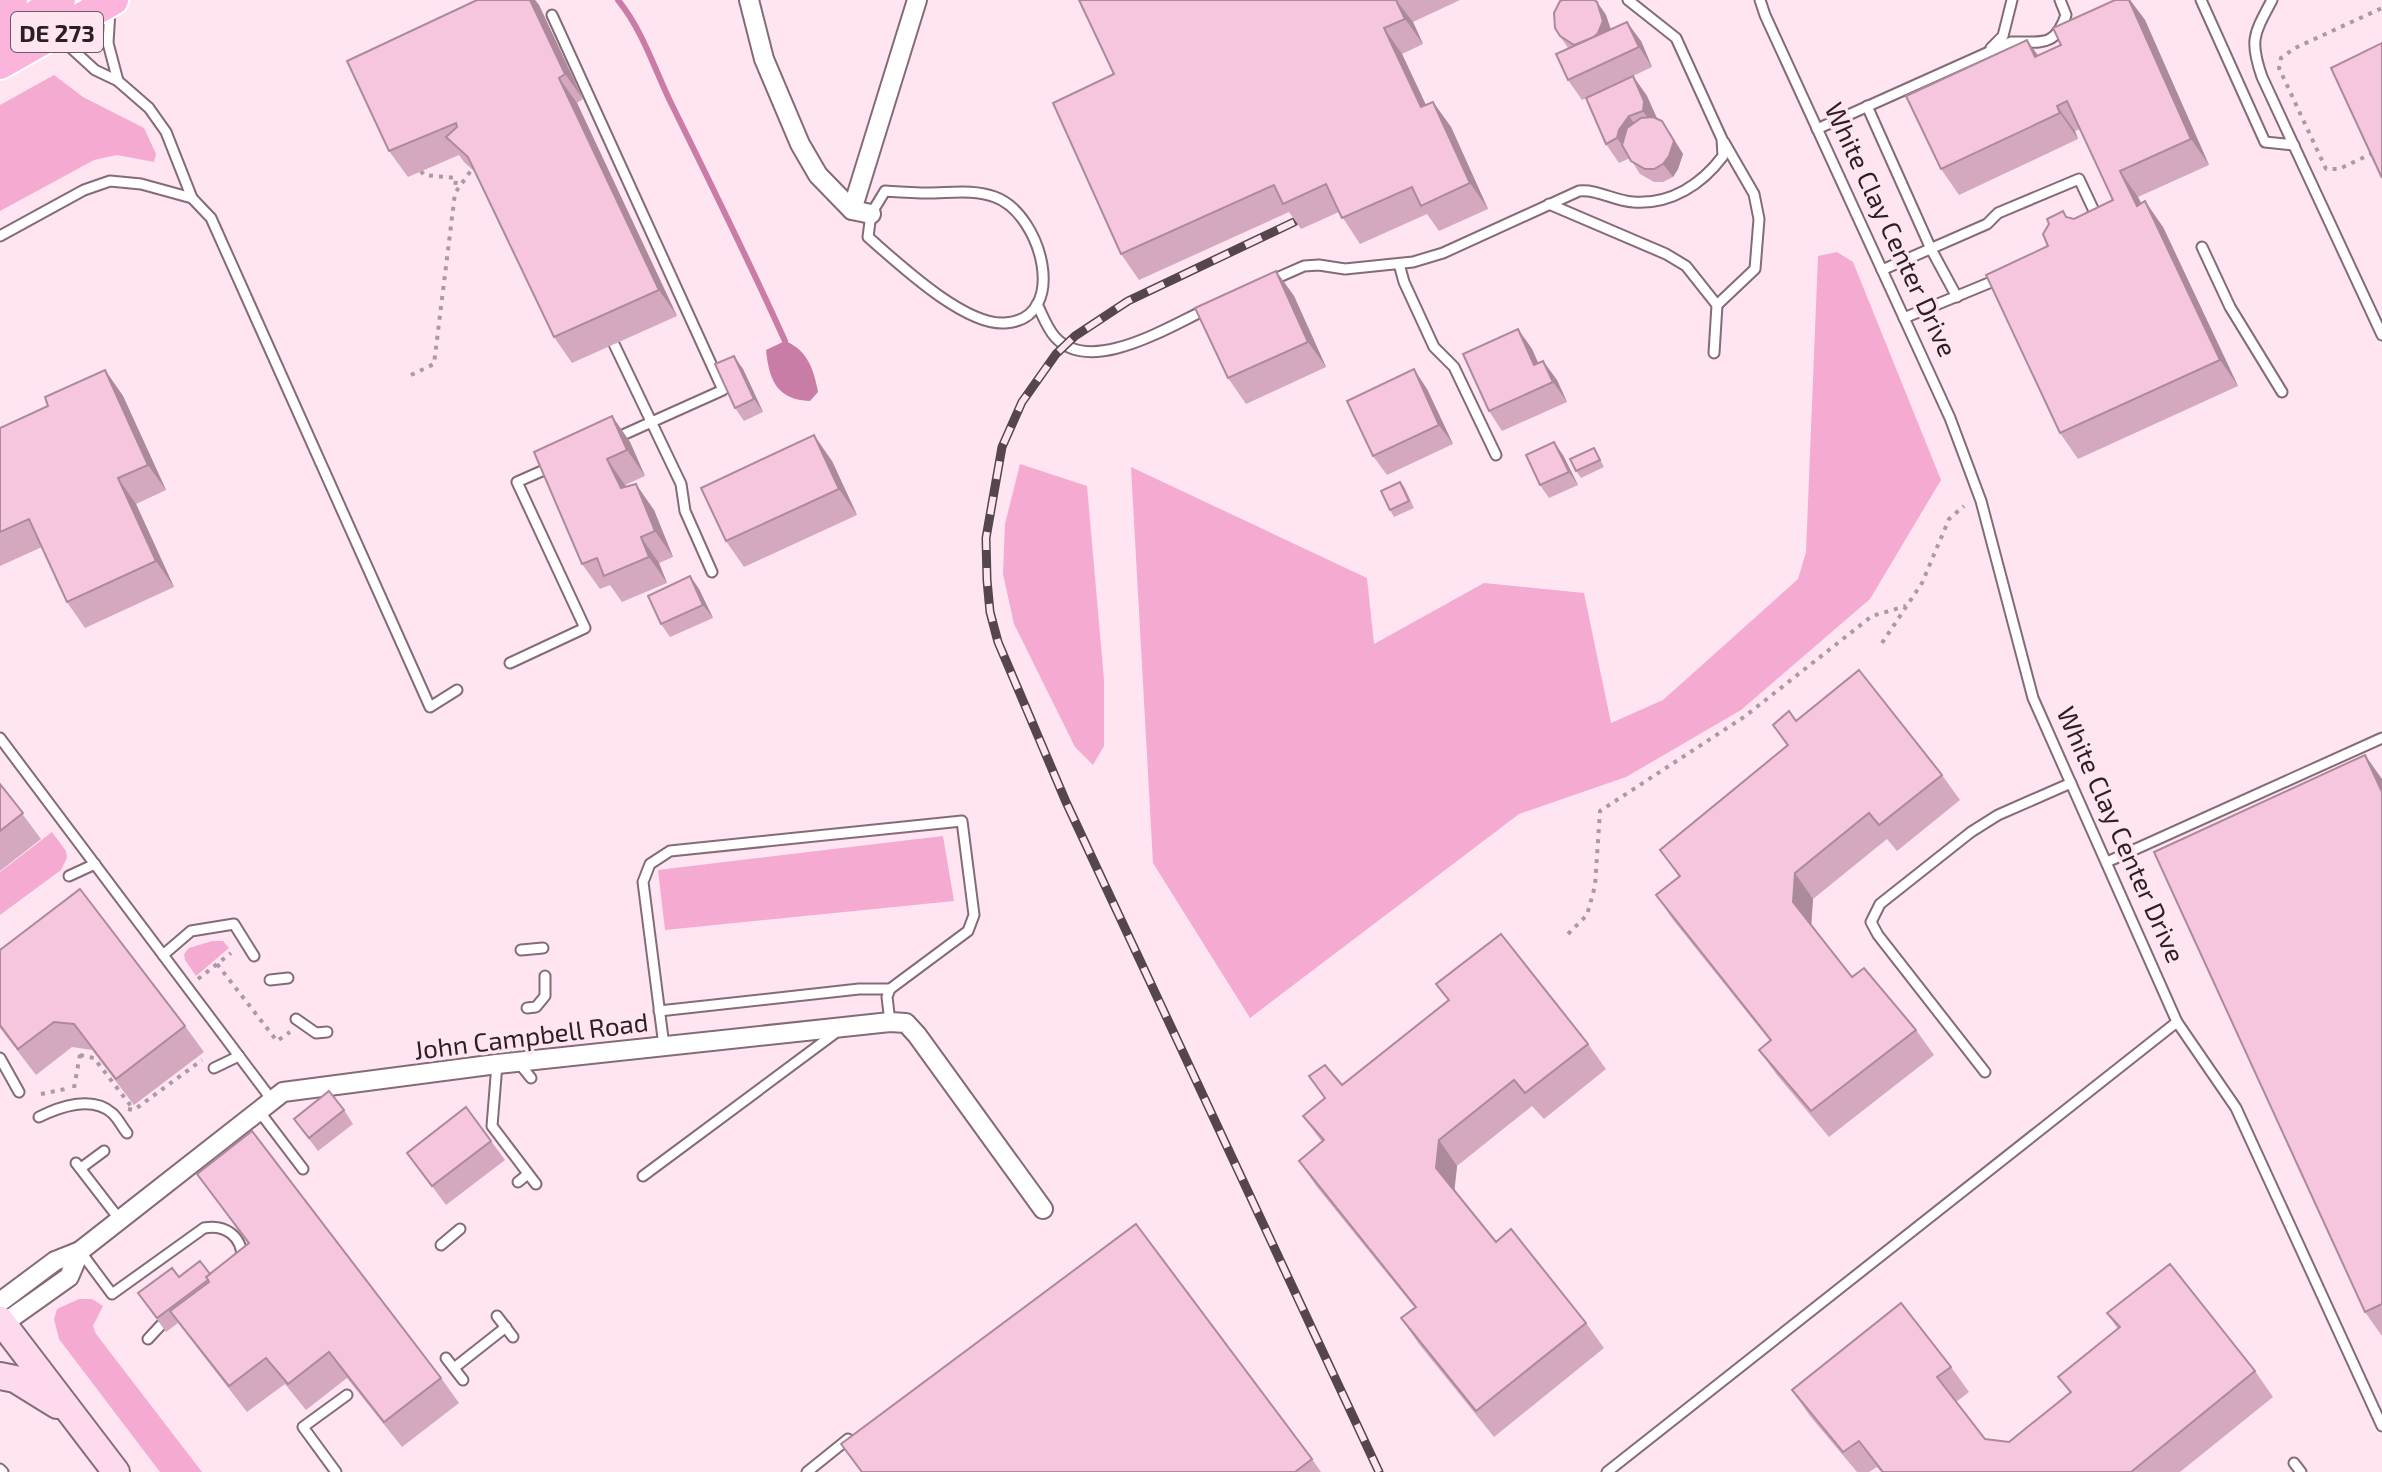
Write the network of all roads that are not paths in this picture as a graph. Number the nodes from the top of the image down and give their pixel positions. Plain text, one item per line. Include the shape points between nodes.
1 (12, 0) edge
2 (60, 0) edge
3 (749, 0) edge
4 (917, 0) edge
5 (1628, 0) edge
6 (1760, 0) edge
7 (2012, 0) edge
8 (2060, 0) edge
9 (2201, 0) edge
10 (2272, 0) edge
11 (112, 1) edge
12 (0, 7) edge
13 (552, 15) dead end
14 (55, 33) junction
15 (0, 40) edge
16 (1989, 51) junction
17 (0, 64) edge
18 (118, 81) junction
19 (1867, 106) junction
20 (1817, 129) junction
21 (1722, 139) junction
22 (2294, 145) junction
23 (614, 151) junction
24 (602, 156) dead end
25 (192, 198) junction
26 (1549, 204) junction
27 (852, 210) junction
28 (871, 214) junction
29 (2076, 226) edge
30 (0, 236) edge
31 (2202, 247) dead end
32 (1931, 249) junction
33 (1399, 264) junction
34 (1882, 270) junction
35 (2016, 271) edge
36 (1260, 286) edge
37 (1957, 297) junction
38 (1037, 304) junction
39 (1217, 305) edge
40 (1717, 305) junction
41 (1904, 318) junction
42 (2382, 335) edge
43 (614, 344) dead end
44 (1714, 353) dead end
45 (2282, 392) dead end
46 (652, 422) junction
47 (612, 440) edge
48 (1496, 455) dead end
49 (558, 464) edge
50 (712, 572) dead end
51 (510, 663) dead end
52 (457, 690) dead end
53 (0, 738) edge
54 (2382, 738) edge
55 (2071, 783) junction
56 (2107, 862) junction
57 (95, 864) junction
58 (69, 876) dead end
59 (543, 948) dead end
60 (521, 950) dead end
61 (163, 955) junction
62 (254, 956) dead end
63 (545, 976) dead end
64 (288, 978) dead end
65 (270, 980) dead end
66 (890, 989) junction
67 (527, 1008) dead end
68 (659, 1011) junction
69 (298, 1021) road end
70 (890, 1022) junction
71 (2177, 1022) junction
72 (844, 1027) junction
73 (327, 1032) dead end
74 (664, 1046) junction
75 (239, 1056) junction
76 (0, 1058) edge
77 (518, 1062) junction
78 (497, 1064) junction
79 (214, 1068) dead end
80 (1985, 1072) dead end
81 (531, 1078) dead end
82 (19, 1092) dead end
83 (265, 1105) junction
84 (39, 1117) dead end
85 (127, 1133) dead end
86 (104, 1151) dead end
87 (303, 1169) dead end
88 (528, 1174) junction
89 (643, 1176) dead end
90 (518, 1182) dead end
91 (536, 1184) dead end
92 (1043, 1209) dead end
93 (120, 1220) junction
94 (460, 1229) dead end
95 (441, 1245) dead end
96 (80, 1251) junction
97 (236, 1272) edge
98 (497, 1316) dead end
99 (1, 1318) edge
100 (161, 1325) edge
101 (506, 1327) junction
102 (513, 1337) dead end
103 (148, 1339) dead end
104 (446, 1358) dead end
105 (454, 1368) junction
106 (0, 1376) edge
107 (463, 1380) dead end
108 (347, 1395) edge
109 (73, 1416) junction
110 (2382, 1426) edge
111 (853, 1436) edge
112 (2294, 1463) dead end
113 (1611, 1469) edge
114 (116, 1472) edge
115 (336, 1472) edge
116 (807, 1472) edge
117 (2301, 1472) edge

1 - 12 main road, DE 273
2 - 15 main road
3 - 27 street via 764,59 800,144 818,175
4 - 27 street
5 - 21 lane via 1676,38
6 - 20 lane, White Clay Center Drive
7 - 16 lane via 2003,36
8 - 16 lane via 2066,15 2050,40 2011,42
9 - 22 lane via 2265,142
10 - 22 lane via 2256,30 2253,52
11 - 14 main road, DE 273
11 - 18 lane via 108,43
13 - 23 lane
14 - 17 main road, DE 273
14 - 18 lane via 95,70
16 - 19 lane
18 - 25 lane via 149,108 166,132
19 - 20 lane
19 - 32 lane
20 - 34 lane, White Clay Center Drive
21 - 26 lane via 1723,156 1683,193 1634,202 1590,190
21 - 40 lane via 1754,194 1759,219 1755,269
22 - 42 lane
23 - 24 lane
23 - 46 lane via 723,390
25 - 30 lane via 110,181
25 - 52 lane via 211,218 430,707
26 - 33 lane via 1443,253
26 - 40 lane via 1686,266
27 - 28 street
28 - 38 lane via 868,237 954,306 1005,323 1025,317
28 - 38 lane via 885,191 974,192 1010,205 1036,241 1043,264 1044,285
29 - 32 lane via 2095,213 2079,179
31 - 45 lane via 2230,307
32 - 34 lane
32 - 37 lane
33 - 36 lane via 1304,266
33 - 48 lane via 1434,347 1454,367
34 - 41 lane, White Clay Center Drive
35 - 37 lane
37 - 41 lane
38 - 39 lane via 1055,337 1079,350 1097,352 1116,350
40 - 44 lane
41 - 55 lane, White Clay Center Drive via 1981,501 2033,698
43 - 46 lane
46 - 47 lane
46 - 50 lane
49 - 51 lane via 517,482 585,628
53 - 57 lane
54 - 56 lane
55 - 56 lane, White Clay Center Drive
55 - 80 lane via 1971,832 1880,904 1871,922
56 - 71 lane, White Clay Center Drive
57 - 58 lane
57 - 61 lane
59 - 60 lane
61 - 62 lane via 191,931 234,924
61 - 75 lane
63 - 67 lane via 545,996 536,1007
64 - 65 lane
66 - 68 lane
66 - 68 lane via 968,931 974,915 962,821 670,851 650,864 643,882
66 - 70 lane
68 - 74 lane
69 - 73 lane via 316,1033
70 - 72 street, John Campbell Road
70 - 92 street via 906,1023 917,1035
71 - 110 lane, White Clay Center Drive via 2236,1108
71 - 113 lane
72 - 74 street, John Campbell Road
72 - 89 lane
74 - 77 street, John Campbell Road
75 - 79 lane
75 - 83 lane
76 - 82 lane
77 - 78 street, John Campbell Road
77 - 81 lane
78 - 83 street, John Campbell Road via 283,1092
78 - 88 lane via 492,1126
83 - 87 lane
83 - 93 street, John Campbell Road
84 - 85 lane via 70,1104 87,1105 112,1113
86 - 93 lane via 78,1165
88 - 90 lane
88 - 91 lane
93 - 96 street, John Campbell Road
94 - 95 lane
96 - 97 lane via 112,1294 188,1238 217,1225 238,1241 242,1262
96 - 99 street via 69,1277
98 - 101 lane
99 - 109 street
100 - 103 lane
101 - 102 lane
101 - 105 lane
104 - 105 lane
105 - 107 lane
106 - 109 street via 15,1379
108 - 115 lane via 303,1427
109 - 114 street
111 - 116 lane
112 - 117 lane

